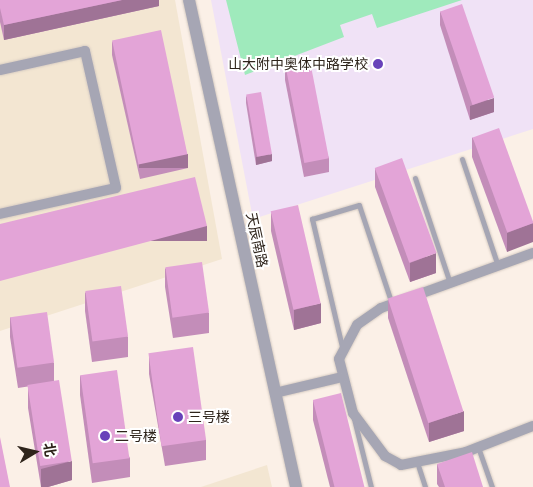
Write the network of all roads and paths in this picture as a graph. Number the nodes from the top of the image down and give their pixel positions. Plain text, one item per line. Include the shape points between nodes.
1 (189, 0) edge
2 (0, 70) edge
3 (462, 159) dead end
4 (415, 178) dead end
5 (0, 214) edge
6 (533, 253) edge
7 (498, 266) junction
8 (450, 283) junction
9 (392, 304) junction
10 (343, 351) junction
11 (342, 377) junction
12 (275, 393) junction
13 (353, 414) junction
14 (533, 426) edge
15 (478, 447) junction
16 (417, 462) junction
17 (296, 487) edge
18 (371, 487) edge
19 (425, 487) edge
20 (492, 487) edge

1 - 12 street, 天辰南路
2 - 5 street via 85,51 116,188
3 - 7 lane
4 - 8 lane
6 - 7 street
7 - 8 street
8 - 9 street
9 - 10 street via 357,325
9 - 10 lane via 359,205 312,218
10 - 11 street via 339,359
11 - 12 street
11 - 13 street
12 - 17 street, 天辰南路
13 - 16 street via 385,456 400,465
13 - 18 lane
14 - 15 street
15 - 16 street
15 - 20 lane
16 - 19 lane

